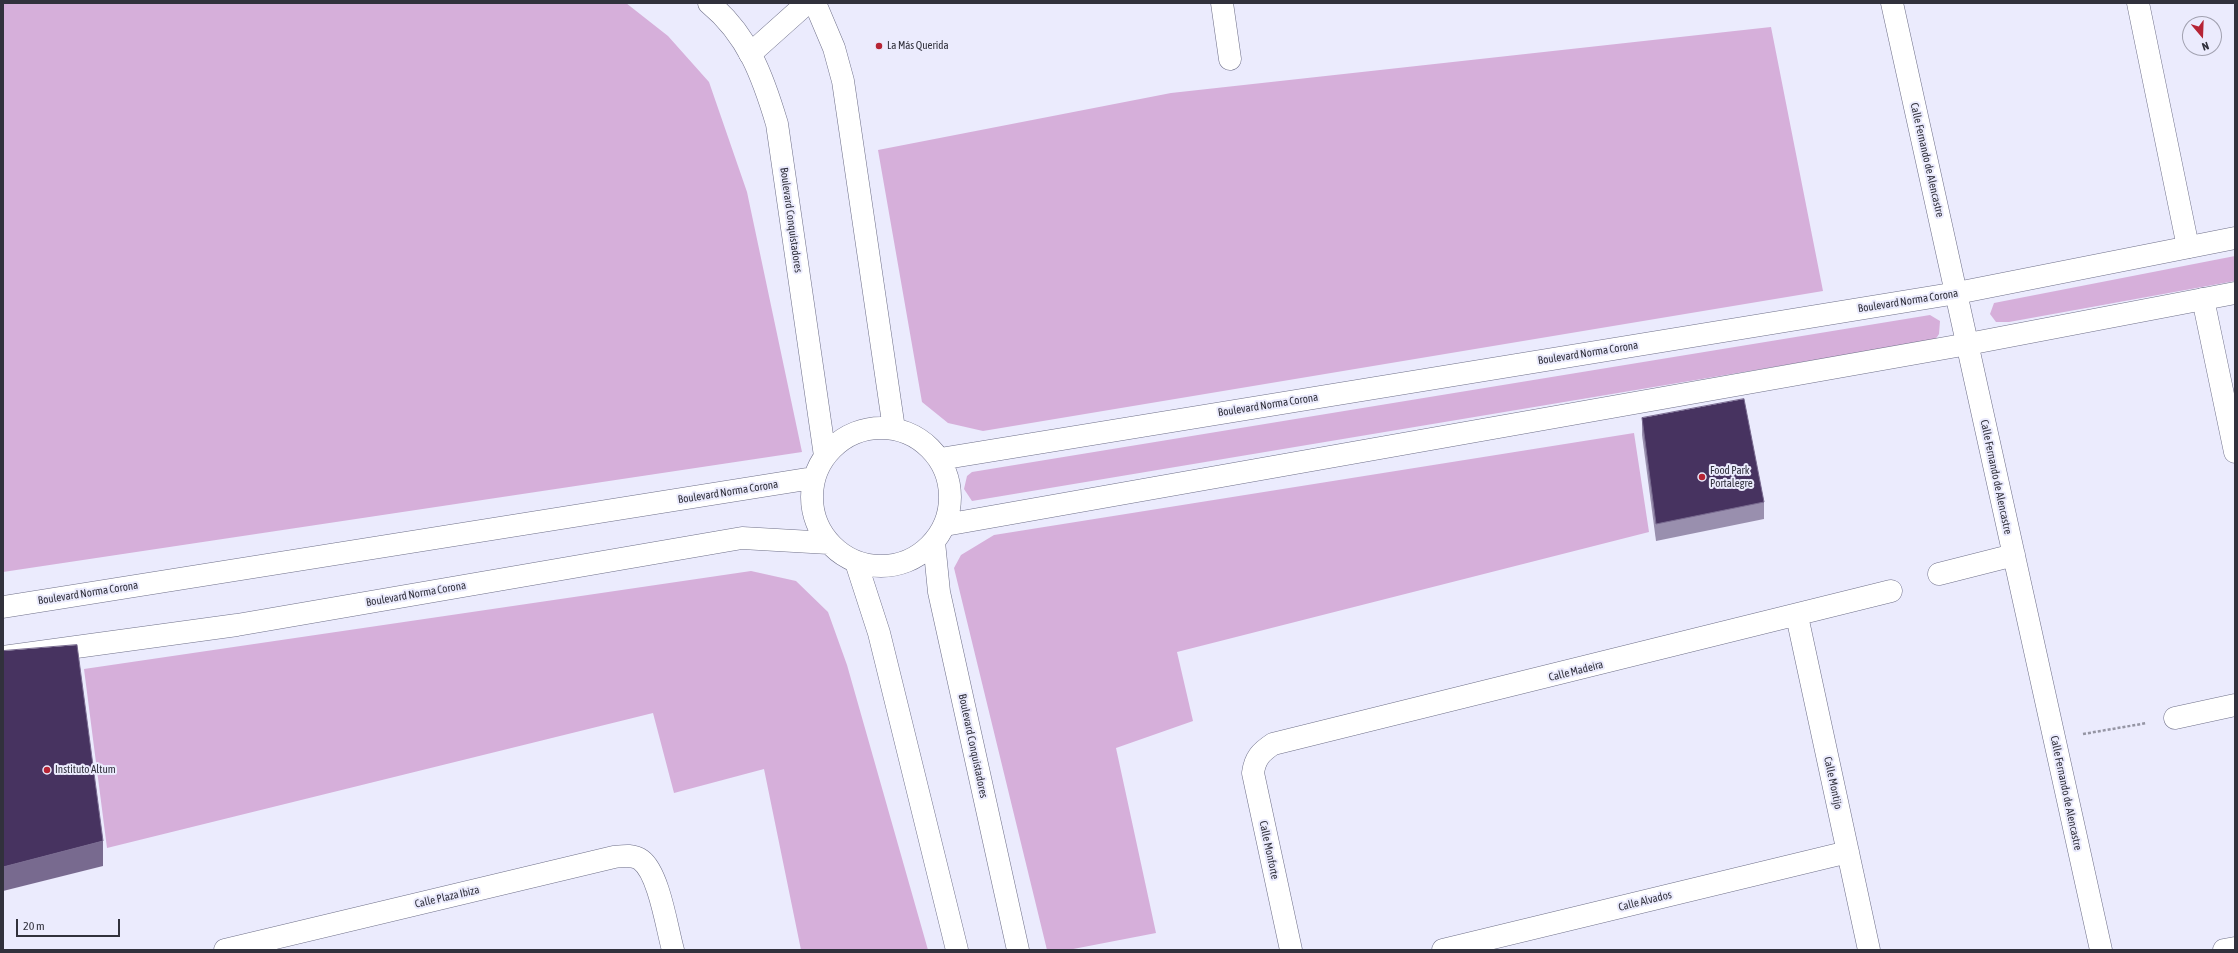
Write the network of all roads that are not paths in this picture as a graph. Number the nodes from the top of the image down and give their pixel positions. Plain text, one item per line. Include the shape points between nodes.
1 (709, 3) edge
2 (807, 3) edge
3 (815, 3) edge
4 (1222, 3) edge
5 (1892, 3) edge
6 (2138, 3) edge
7 (750, 54) junction
8 (1230, 59) dead end
9 (2235, 238) edge
10 (2188, 247) junction
11 (1957, 293) junction
12 (2235, 293) edge
13 (2203, 299) junction
14 (1968, 344) junction
15 (894, 429) junction
16 (2235, 452) edge
17 (825, 456) junction
18 (940, 459) junction
19 (814, 478) junction
20 (939, 534) junction
21 (829, 543) junction
22 (2014, 555) junction
23 (856, 562) junction
24 (1939, 574) dead end
25 (1891, 591) dead end
26 (3, 606) edge
27 (1797, 616) junction
28 (3, 657) edge
29 (2235, 705) edge
30 (2175, 718) road end
31 (1262, 752) joint
32 (1848, 852) junction
33 (2235, 948) edge
34 (225, 950) edge
35 (673, 950) edge
36 (957, 950) edge
37 (1018, 950) edge
38 (1291, 950) edge
39 (1443, 950) edge
40 (1869, 950) edge
41 (2101, 950) edge
42 (2224, 950) edge

1 - 7 street, Boulevard Conquistadores via 743,40
2 - 7 street
3 - 15 street via 834,48 843,80
4 - 8 street
5 - 11 street, Calle Fernando de Alencastre
6 - 10 street
7 - 17 street, Boulevard Conquistadores via 764,80 777,124
9 - 10 street, Boulevard Norma Corona
10 - 11 street, Boulevard Norma Corona
11 - 14 street, Calle Fernando de Alencastre
11 - 18 street, Boulevard Norma Corona
12 - 13 street
13 - 14 street
13 - 16 street
14 - 20 street
14 - 22 street, Calle Fernando de Alencastre
15 - 17 street via 874,427 856,432 838,442
15 - 18 street via 912,435 928,445
17 - 19 street
18 - 20 street via 948,480 950,503
19 - 21 street via 811,496 813,513 819,529
19 - 26 street, Boulevard Norma Corona
20 - 23 street via 917,556 898,564 877,566
20 - 37 street, Boulevard Conquistadores via 938,592
21 - 23 street via 841,554
21 - 28 street, Boulevard Norma Corona via 742,538 237,625
22 - 24 street
22 - 41 street, Calle Fernando de Alencastre
23 - 36 street via 879,633
25 - 27 street, Calle Madeira
27 - 31 street, Calle Madeira via 1274,744
27 - 32 street, Calle Montijo
29 - 30 street
31 - 38 street, Calle Monforte via 1254,761 1253,773
32 - 39 street, Calle Alvados
32 - 40 street, Calle Montijo
33 - 42 street
34 - 35 street, Calle Plaza Ibiza via 614,857 631,856 642,860 656,884

